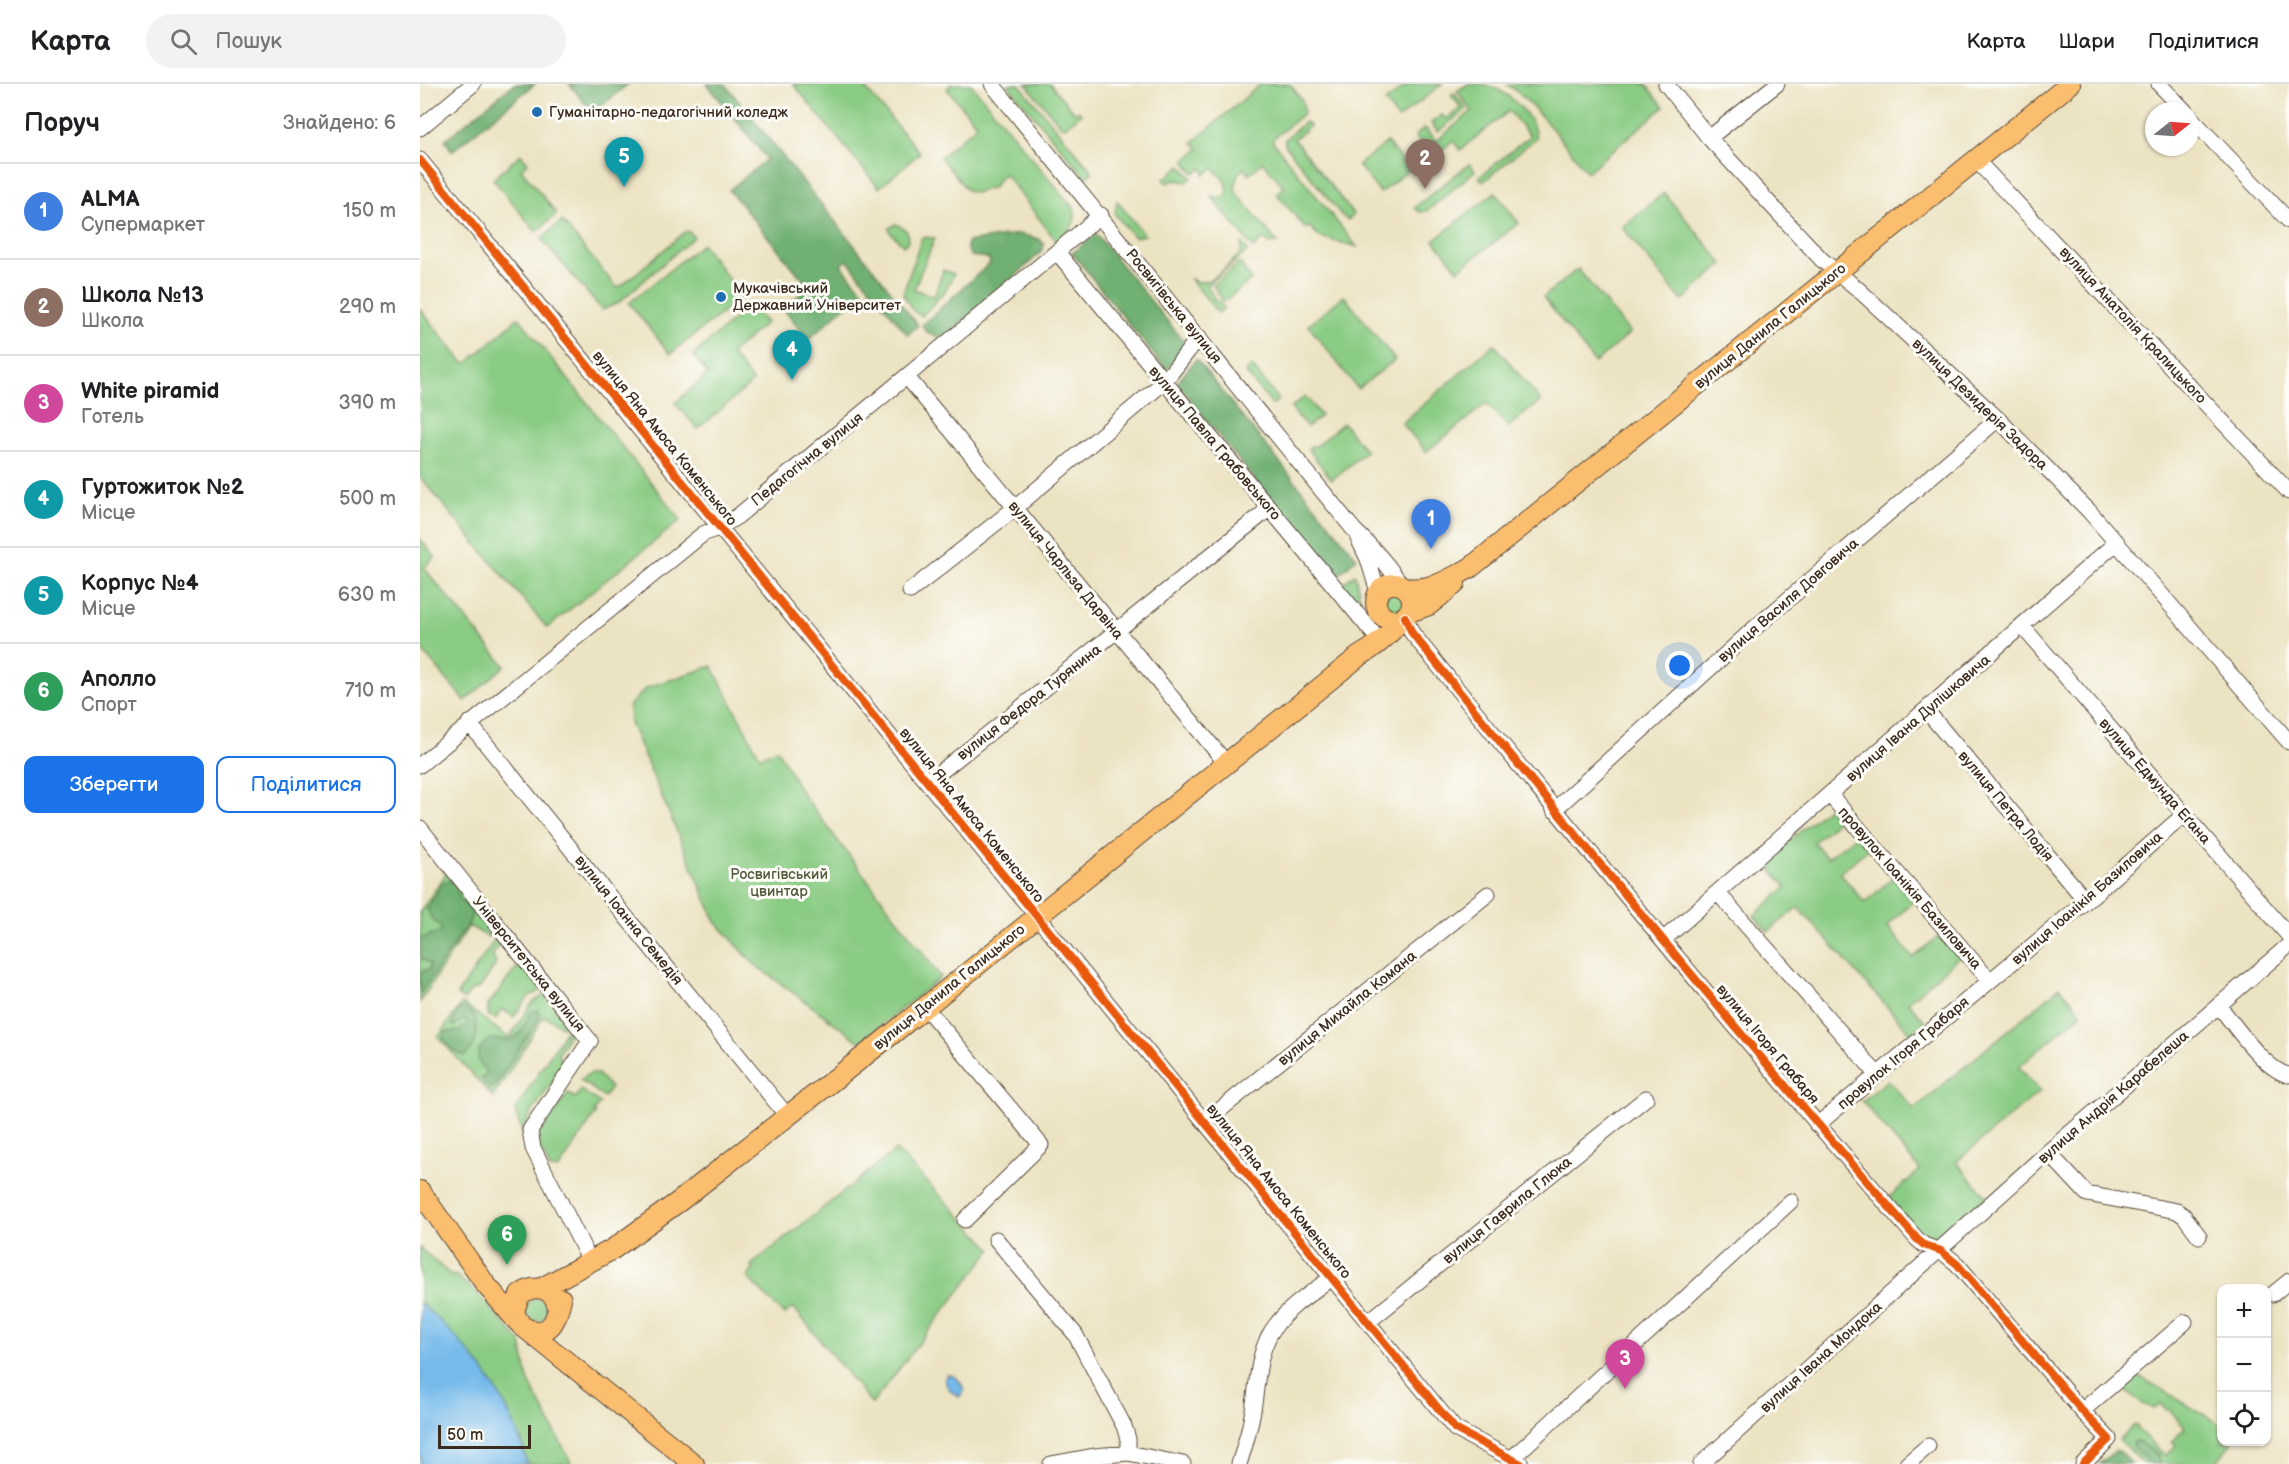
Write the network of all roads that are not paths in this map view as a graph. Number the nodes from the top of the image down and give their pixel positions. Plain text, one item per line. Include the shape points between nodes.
1 (473, 84) edge
2 (992, 84) edge
3 (1665, 84) edge
4 (1777, 84) edge
5 (2070, 84) edge
6 (2159, 84) edge
7 (2176, 102) edge
8 (2199, 126) edge
9 (420, 128) edge
10 (1709, 138) junction
11 (1976, 159) junction
12 (420, 160) edge
13 (1101, 215) junction
14 (2289, 221) edge
15 (1057, 252) junction
16 (1836, 273) junction
17 (1199, 337) junction
18 (907, 377) junction
19 (1164, 382) junction
20 (1998, 418) junction
21 (2289, 492) edge
22 (1015, 508) junction
23 (1270, 508) junction
24 (720, 527) junction
25 (1354, 530) junction
26 (2117, 542) junction
27 (1470, 568) junction
28 (1404, 587) junction
29 (910, 591) dead end
30 (1378, 601) junction
31 (1406, 616) junction
32 (2022, 626) junction
33 (1117, 632) junction
34 (1373, 633) junction
35 (1358, 657) junction
36 (1926, 710) junction
37 (473, 720) junction
38 (2289, 742) edge
39 (1226, 764) junction
40 (420, 765) edge
41 (928, 782) junction
42 (1830, 795) junction
43 (1554, 810) junction
44 (2185, 814) junction
45 (420, 828) edge
46 (1718, 893) junction
47 (1488, 894) dead end
48 (2086, 901) junction
49 (1036, 917) junction
50 (2289, 936) edge
51 (1664, 940) junction
52 (2289, 945) edge
53 (1990, 981) junction
54 (2219, 1006) junction
55 (925, 1007) junction
56 (1877, 1074) junction
57 (2289, 1075) edge
58 (1646, 1098) dead end
59 (788, 1117) junction
60 (1205, 1122) junction
61 (1817, 1125) junction
62 (2048, 1152) junction
63 (420, 1191) edge
64 (1791, 1201) dead end
65 (965, 1220) dead end
66 (2199, 1236) dead end
67 (996, 1239) dead end
68 (1941, 1251) junction
69 (591, 1263) junction
70 (1332, 1277) junction
71 (2289, 1281) edge
72 (534, 1289) junction
73 (492, 1292) junction
74 (2273, 1294) dead end
75 (557, 1315) junction
76 (1368, 1322) junction
77 (2185, 1322) dead end
78 (522, 1325) junction
79 (567, 1360) junction
80 (2082, 1411) junction
81 (1928, 1446) dead end
82 (1128, 1453) junction
83 (1516, 1461) edge
84 (694, 1464) edge
85 (1051, 1464) edge
86 (1183, 1464) edge
87 (1239, 1464) edge
88 (1701, 1464) edge
89 (1908, 1464) edge
90 (2083, 1464) edge

1 - 9 street
2 - 13 street, Росвигівська вулиця
3 - 10 street, вулиця Дезидерія Задора
4 - 10 street
5 - 11 main road, вулиця Данила Галицького
6 - 7 street
8 - 14 street
10 - 16 street, вулиця Дезидерія Задора
11 - 16 main road, вулиця Данила Галицького
11 - 21 street, вулиця Анатолія Кралицького
12 - 24 street, вулиця Яна Амоса Коменського
13 - 15 street, Педагогічна вулиця
13 - 17 street, Росвигівська вулиця
15 - 18 street, Педагогічна вулиця
15 - 19 street, вулиця Павла Грабовського
16 - 20 street, вулиця Дезидерія Задора
16 - 27 main road, вулиця Данила Галицького
17 - 19 street
17 - 25 street, Росвигівська вулиця
18 - 22 street, вулиця Чарльза Дарвіна
18 - 24 street, Педагогічна вулиця
19 - 22 street
19 - 23 street, вулиця Павла Грабовського
20 - 26 street, вулиця Дезидерія Задора
20 - 43 street, вулиця Василя Довговича via 1749,633
22 - 29 street
22 - 33 street, вулиця Чарльза Дарвіна
23 - 33 street, вулиця Федора Турянина
23 - 34 street, вулиця Павла Грабовського
24 - 37 street, Педагогічна вулиця via 703,534
24 - 41 street, вулиця Яна Амоса Коменського
25 - 28 street, Росвигівська вулиця
25 - 30 street, Росвигівська вулиця via 1368,559
26 - 32 street, вулиця Івана Дулішковича
26 - 38 street, вулиця Дезидерія Задора
27 - 28 main road, вулиця Данила Галицького via 1435,587
27 - 31 main road, вулиця Данила Галицького via 1447,592
28 - 30 main road via 1391,584
28 - 31 main road via 1412,600
30 - 31 main road via 1388,620
30 - 34 main road, вулиця Данила Галицького
31 - 35 main road, вулиця Данила Галицького
31 - 43 street, вулиця Ігоря Грабаря via 1412,633
32 - 36 street, вулиця Івана Дулішковича
32 - 44 street, вулиця Едмунда Еґана
33 - 39 street, вулиця Чарльза Дарвіна
33 - 41 street, вулиця Федора Турянина
34 - 35 main road, вулиця Данила Галицького
35 - 39 main road, вулиця Данила Галицького
36 - 42 street, вулиця Івана Дулішковича
36 - 48 street, вулиця Петра Лодія
37 - 40 street
37 - 59 street, вулиця Іоанна Семедія
39 - 49 main road, вулиця Данила Галицького
41 - 49 street, вулиця Яна Амоса Коменського
42 - 46 street, вулиця Івана Дулішковича
42 - 53 street, провулок Іоанікія Базиловича
43 - 51 street, вулиця Ігоря Грабаря
44 - 48 street, вулиця Іоанікія Базиловича
44 - 50 street, вулиця Едмунда Еґана
45 - 69 street, Університетська вулиця via 590,1041 530,1130 532,1148
46 - 51 street
46 - 56 street
47 - 60 street, вулиця Михайла Комана
48 - 53 street, вулиця Іоанікія Базиловича
49 - 55 main road, вулиця Данила Галицького
49 - 60 street, вулиця Яна Амоса Коменського
51 - 61 street, вулиця Ігоря Грабаря
52 - 54 street, вулиця Андрія Карабелеша
53 - 56 street, провулок Ігоря Грабаря
54 - 57 street via 2266,1060
54 - 62 street, вулиця Андрія Карабелеша
55 - 59 main road, вулиця Данила Галицького
55 - 65 street via 1041,1145
56 - 61 street, провулок Ігоря Грабаря
58 - 76 street, вулиця Гаврила Глюка
59 - 69 main road, вулиця Данила Галицького via 663,1214
60 - 70 street, вулиця Яна Амоса Коменського
61 - 68 street, вулиця Ігоря Грабаря via 1917,1239
62 - 66 street via 2087,1194 2177,1211
62 - 68 street, вулиця Андрія Карабелеша
63 - 73 main road
64 - 83 street
67 - 82 street via 1075,1334 1124,1426
68 - 80 street, вулиця Ігоря Грабаря via 1957,1264
68 - 88 street, вулиця Івана Мондока
69 - 72 main road, вулиця Данила Галицького
69 - 75 main road, вулиця Данила Галицького via 563,1293
70 - 76 street, вулиця Яна Амоса Коменського
70 - 87 street via 1287,1313 1266,1342
71 - 74 street
72 - 73 main road
72 - 75 main road via 554,1296
72 - 78 main road via 516,1301 515,1315
73 - 78 main road
75 - 78 main road via 546,1329 532,1331
75 - 79 main road via 560,1346
76 - 83 street, вулиця Яна Амоса Коменського via 1455,1429
77 - 80 street
78 - 79 main road
79 - 84 main road
80 - 90 street, вулиця Ігоря Грабаря via 2109,1439
81 - 89 street
82 - 85 street
82 - 86 street

